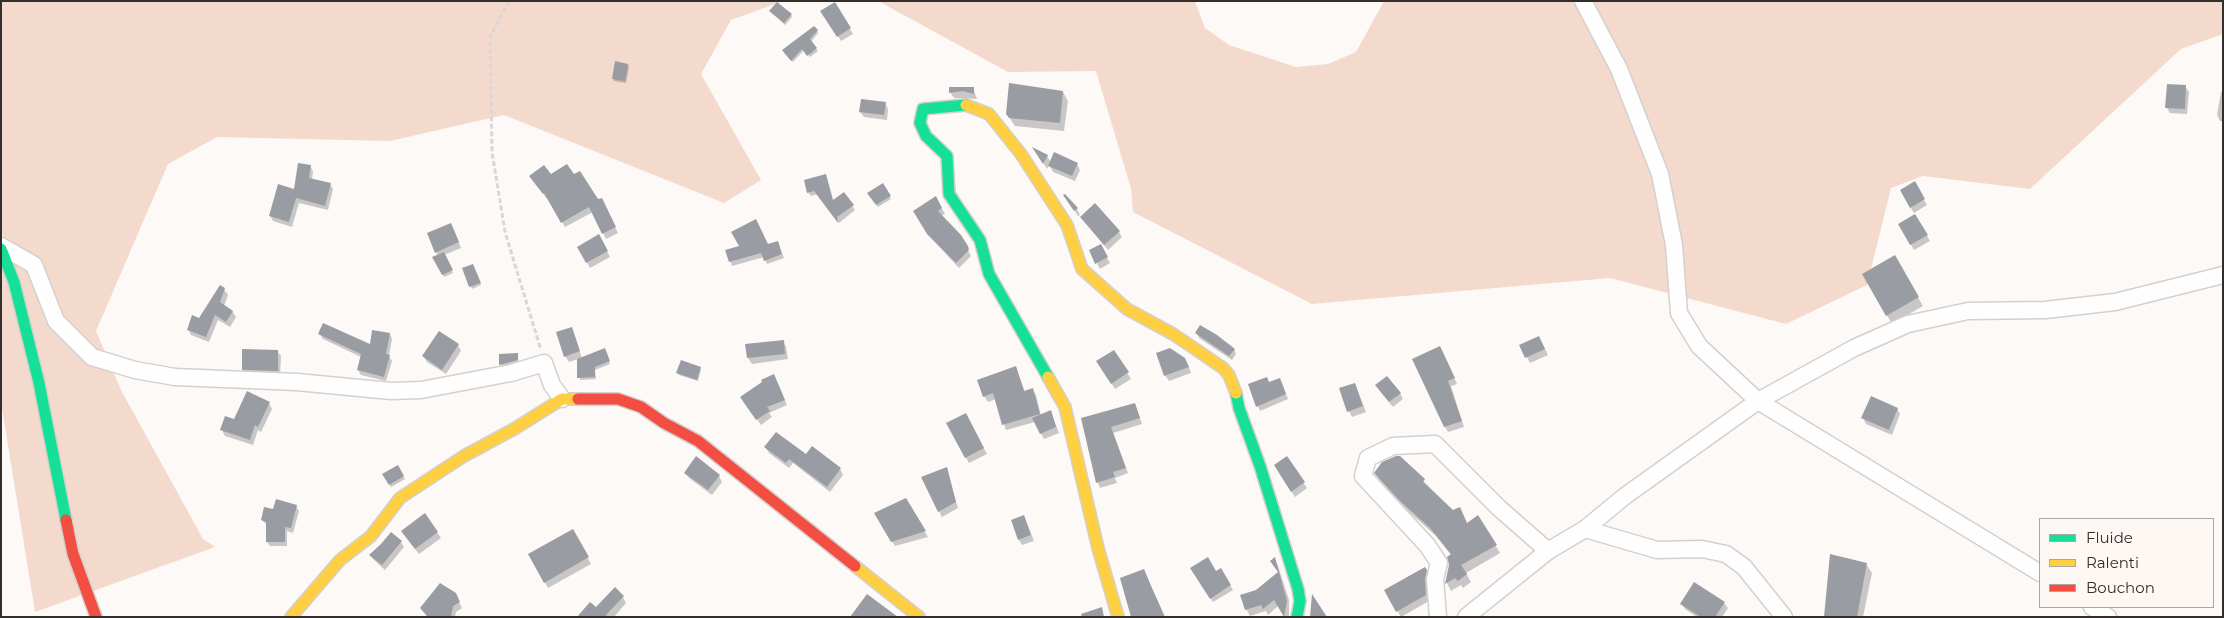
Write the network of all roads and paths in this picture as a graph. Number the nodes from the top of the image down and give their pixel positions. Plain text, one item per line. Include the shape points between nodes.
1 (509, 1) edge
2 (1583, 1) edge
3 (1, 247) edge
4 (2223, 275) edge
5 (544, 359) dead end
6 (562, 399) junction
7 (1758, 402) junction
8 (1585, 529) junction
9 (1548, 551) junction
10 (2039, 572) edge
11 (2094, 608) edge
12 (96, 617) edge
13 (291, 617) edge
14 (920, 617) edge
15 (1118, 617) edge
16 (1297, 617) edge
17 (1438, 617) edge
18 (1466, 617) edge
19 (1784, 617) edge
20 (2108, 617) edge

1 - 5 path via 490,37 492,152 505,232
2 - 7 street via 1619,69 1660,174 1674,245 1679,313 1699,346
3 - 6 street via 34,265 56,321 92,357 135,370 175,377 297,382 391,391 421,390 512,373 544,363 552,385
3 - 12 street via 14,282 39,383 73,554
4 - 7 street via 2115,302 2045,310 1968,311 1908,324 1854,348
6 - 13 street via 400,498 371,536 340,560
6 - 14 street via 618,399 642,407 698,441
7 - 8 street via 1625,496
7 - 10 street
8 - 9 street
8 - 19 street via 1657,550 1702,549 1726,554 1744,567
9 - 17 street via 1434,444 1393,446 1368,458 1363,476 1427,545 1439,563 1435,578
9 - 18 street
11 - 20 street
15 - 16 street via 1098,548 1065,407 988,274 980,240 949,194 947,156 926,136 920,123 923,109 964,104 989,114 1021,154 1067,225 1082,269 1127,309 1173,334 1229,375 1298,589

